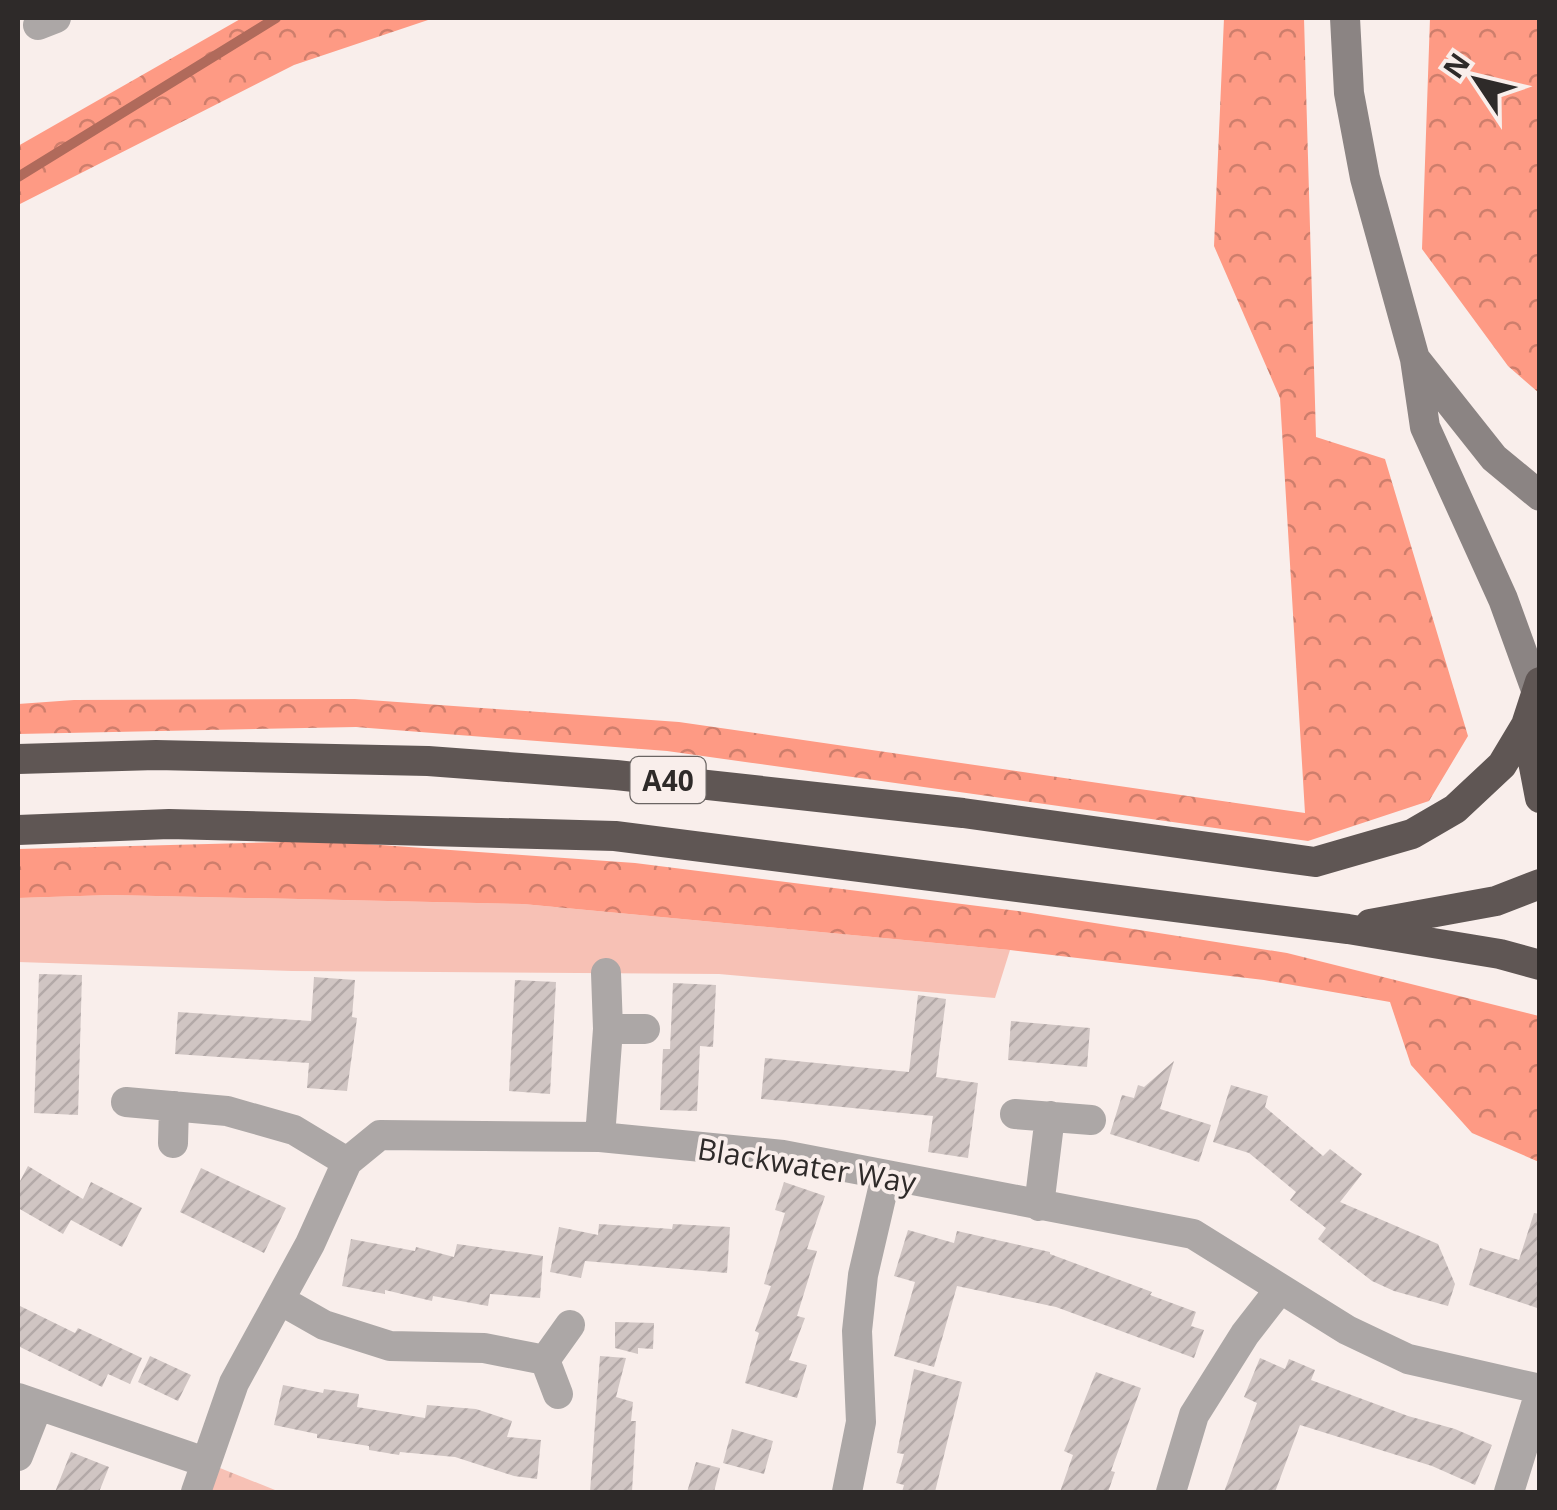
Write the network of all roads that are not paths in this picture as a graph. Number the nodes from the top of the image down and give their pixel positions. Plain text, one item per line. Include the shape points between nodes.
1 (1345, 18) edge
2 (1415, 359) junction
3 (1540, 496) edge
4 (1538, 686) edge
5 (1526, 725) junction
6 (18, 759) edge
7 (1540, 798) edge
8 (18, 830) edge
9 (1540, 884) edge
10 (1348, 928) junction
11 (1540, 964) edge
12 (606, 973) dead end
13 (608, 1029) junction
14 (644, 1029) dead end
15 (126, 1102) dead end
16 (174, 1106) junction
17 (1015, 1114) dead end
18 (1050, 1116) junction
19 (1090, 1120) dead end
20 (600, 1138) junction
21 (173, 1143) dead end
22 (347, 1162) junction
23 (886, 1176) junction
24 (1038, 1206) junction
25 (1280, 1289) junction
26 (280, 1300) junction
27 (570, 1326) dead end
28 (546, 1360) junction
29 (1540, 1391) edge
30 (558, 1394) dead end
31 (28, 1401) edge
32 (18, 1456) edge
33 (205, 1462) junction
34 (196, 1492) edge
35 (847, 1492) edge
36 (1171, 1492) edge
37 (1509, 1492) edge

1 - 2 main road via 1349,93 1365,178
2 - 3 main road via 1494,458
2 - 4 main road via 1426,427
4 - 5 highway, A40
5 - 6 highway, A40 via 1502,765 1455,808 1412,834 1315,862 963,812 616,775 428,761
5 - 7 highway, A40
8 - 10 highway, A40 via 169,824 614,836
9 - 10 highway, A40 via 1496,901
10 - 11 highway, A40
12 - 13 street
13 - 14 street
13 - 20 street
15 - 16 street
16 - 21 street
16 - 22 street via 227,1110 294,1130
17 - 18 street
18 - 19 street
18 - 24 street
20 - 22 street, Blackwater Way via 380,1135
20 - 23 street, Blackwater Way via 783,1155
22 - 26 street
23 - 24 street, Blackwater Way
23 - 35 street via 863,1275 857,1331 861,1422
24 - 25 street, Blackwater Way via 1192,1234
25 - 29 street, Blackwater Way via 1408,1359
25 - 36 street via 1194,1415
26 - 28 street via 324,1325 390,1346 484,1348
26 - 33 street via 234,1383
27 - 28 street
28 - 30 street
29 - 37 street
31 - 32 street
31 - 33 street
33 - 34 street

